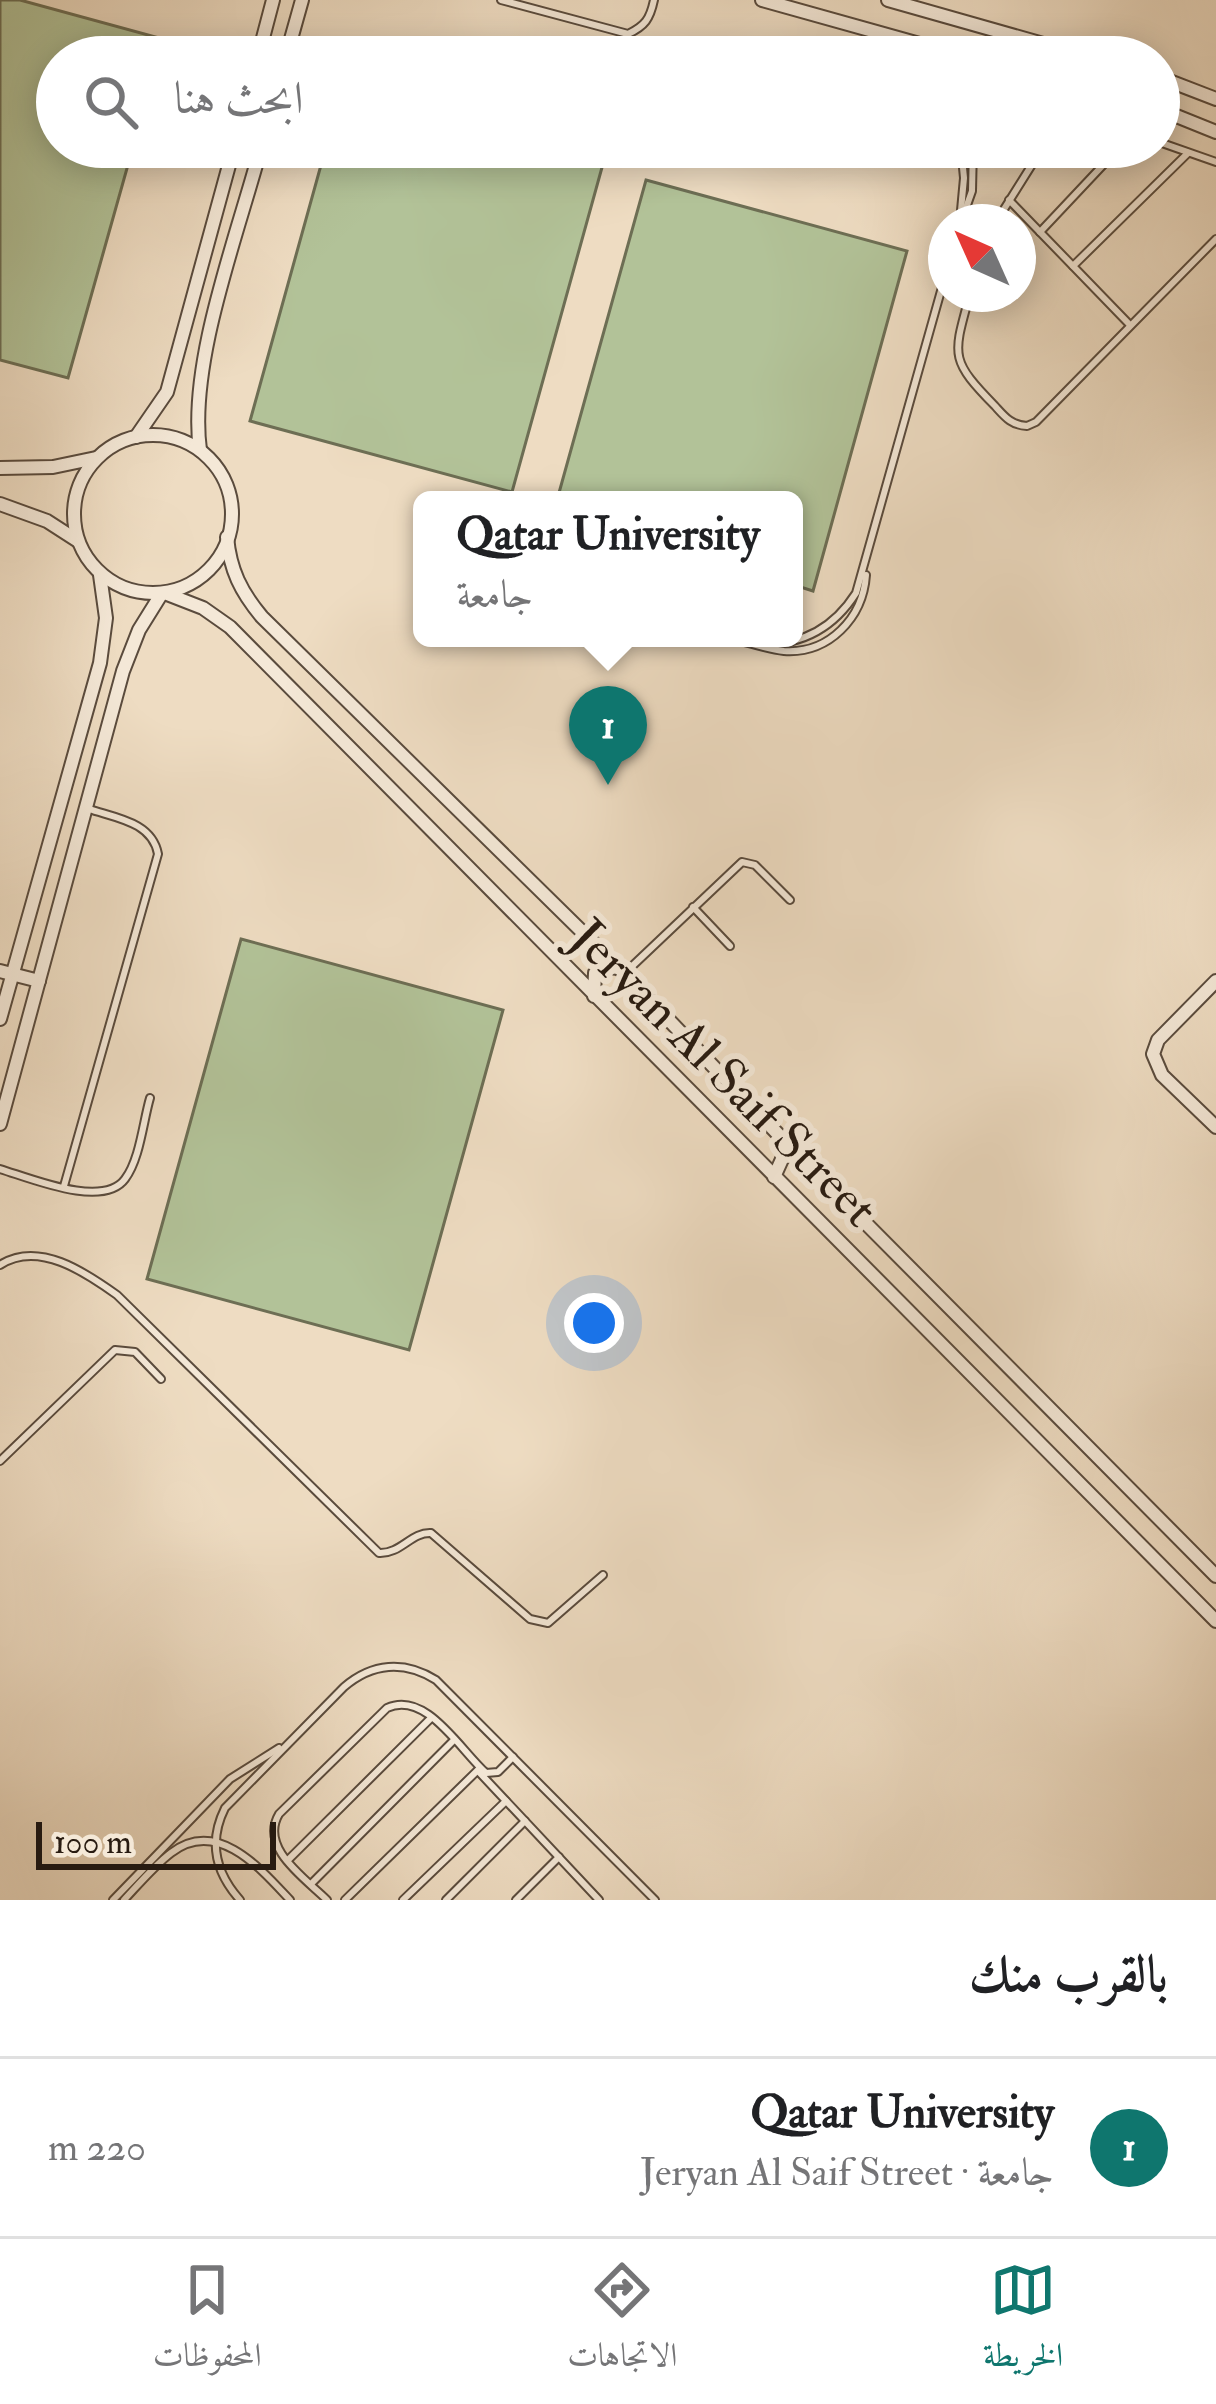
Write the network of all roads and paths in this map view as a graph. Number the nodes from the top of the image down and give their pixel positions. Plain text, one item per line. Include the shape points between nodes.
1 (273, 0) edge
2 (302, 0) edge
3 (500, 0) edge
4 (655, 0) edge
5 (762, 0) edge
6 (888, 0) edge
7 (264, 36) edge
8 (292, 36) edge
9 (891, 36) edge
10 (1015, 36) edge
11 (1180, 85) edge
12 (1216, 99) edge
13 (1180, 117) edge
14 (1216, 132) edge
15 (1180, 149) edge
16 (1188, 152) junction
17 (1180, 160) edge
18 (1216, 162) edge
19 (228, 168) edge
20 (256, 168) edge
21 (963, 168) edge
22 (973, 168) edge
23 (1030, 168) edge
24 (1100, 168) edge
25 (1172, 168) edge
26 (1009, 200) junction
27 (962, 204) edge
28 (967, 204) edge
29 (1007, 204) edge
30 (1040, 232) junction
31 (1216, 239) edge
32 (1073, 266) junction
33 (935, 312) edge
34 (965, 312) edge
35 (1130, 325) junction
36 (136, 436) junction
37 (200, 450) junction
38 (98, 458) junction
39 (0, 468) edge
40 (0, 504) edge
41 (227, 537) junction
42 (78, 542) junction
43 (100, 573) junction
44 (164, 593) junction
45 (803, 639) edge
46 (59, 801) junction
47 (86, 808) junction
48 (790, 900) dead end
49 (692, 908) junction
50 (730, 946) dead end
51 (622, 971) junction
52 (6, 973) edge
53 (39, 981) junction
54 (1216, 981) edge
55 (594, 996) junction
56 (2, 1001) edge
57 (31, 1009) junction
58 (0, 1019) edge
59 (150, 1098) dead end
60 (0, 1124) edge
61 (1216, 1127) edge
62 (797, 1154) junction
63 (0, 1169) edge
64 (774, 1177) junction
65 (64, 1186) junction
66 (0, 1264) edge
67 (161, 1379) dead end
68 (0, 1461) edge
69 (603, 1575) dead end
70 (1216, 1576) edge
71 (1216, 1621) edge
72 (431, 1718) junction
73 (454, 1741) junction
74 (282, 1747) junction
75 (513, 1757) junction
76 (479, 1769) junction
77 (506, 1801) junction
78 (525, 1821) junction
79 (215, 1843) junction
80 (559, 1857) junction
81 (288, 1860) junction
82 (311, 1884) junction
83 (113, 1900) edge
84 (124, 1900) edge
85 (240, 1900) edge
86 (290, 1900) edge
87 (327, 1900) edge
88 (345, 1900) edge
89 (403, 1900) edge
90 (446, 1900) edge
91 (516, 1900) edge
92 (599, 1900) edge
93 (655, 1900) edge

1 - 7 street
2 - 8 street
3 - 4 lane via 628,34 651,16
5 - 9 street
6 - 10 street
11 - 12 street
13 - 14 street
15 - 16 lane
16 - 17 lane
16 - 18 lane
19 - 36 street via 167,392
20 - 37 street via 201,370
21 - 27 lane
22 - 28 lane
23 - 26 lane
24 - 30 lane
25 - 32 lane
26 - 29 lane
26 - 30 lane
30 - 32 lane
31 - 35 lane
32 - 35 lane
33 - 45 lane via 856,593
34 - 35 lane via 959,366 1022,427
36 - 37 street via 176,438
36 - 38 street
37 - 41 street via 230,494
38 - 39 street
38 - 42 street via 74,503
40 - 42 street
41 - 44 street via 209,570
41 - 51 street, Jeryan Al Saif Street via 231,566 262,617
42 - 43 street
43 - 44 street via 122,587
43 - 46 street via 105,641
44 - 47 street via 130,650
44 - 55 street, Jeryan Al Saif Street via 230,627
46 - 47 street
46 - 52 street
47 - 53 street
47 - 65 lane via 145,830 158,854
48 - 49 lane via 747,862
49 - 50 lane
49 - 51 lane
51 - 55 street via 599,969
51 - 62 street, Jeryan Al Saif Street
52 - 53 street
52 - 56 street
53 - 57 street
54 - 61 street via 1153,1054 1162,1075
55 - 64 street, Jeryan Al Saif Street
56 - 57 street
56 - 58 street
57 - 60 street
59 - 65 lane via 120,1185 100,1194
62 - 64 street via 783,1156
62 - 70 street, Jeryan Al Saif Street
63 - 65 lane
64 - 71 street, Jeryan Al Saif Street
66 - 69 lane via 17,1255 47,1258 117,1294 373,1550 395,1552 431,1533 538,1622 558,1617
67 - 68 lane via 136,1352 115,1350
72 - 73 lane
72 - 81 lane
72 - 81 lane via 410,1703 387,1708 279,1814 273,1840
73 - 76 lane
73 - 82 lane
74 - 75 lane via 353,1678 401,1666 436,1680
74 - 79 lane via 225,1808
74 - 83 lane via 230,1779
75 - 76 lane via 494,1774
75 - 93 lane
76 - 77 lane
76 - 88 lane
77 - 78 lane
77 - 89 lane
78 - 80 lane
78 - 90 lane
79 - 84 lane via 173,1851
79 - 85 lane via 218,1867
79 - 86 lane via 248,1857
80 - 91 lane
80 - 92 lane
81 - 82 lane
82 - 87 lane

